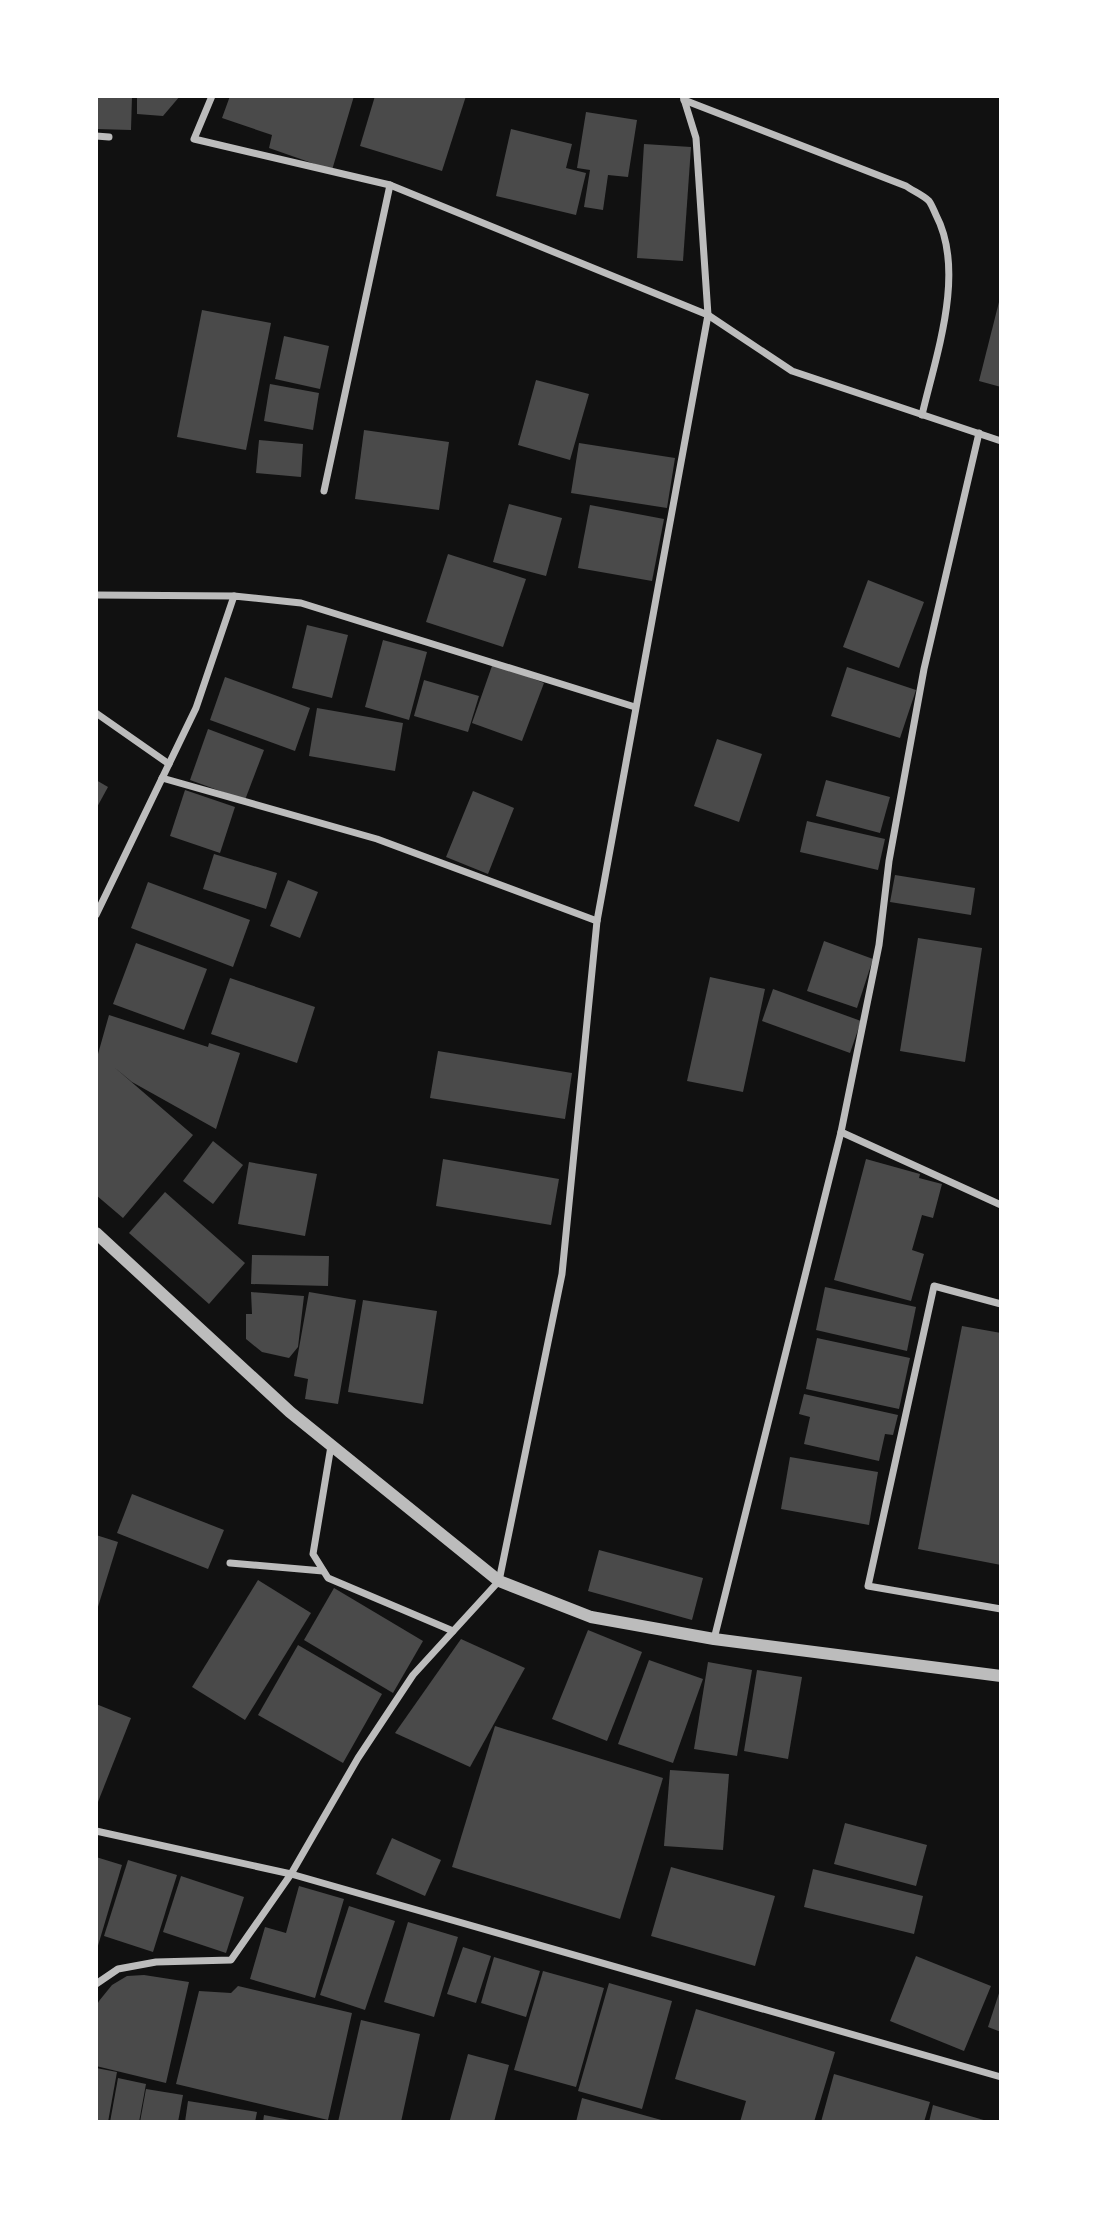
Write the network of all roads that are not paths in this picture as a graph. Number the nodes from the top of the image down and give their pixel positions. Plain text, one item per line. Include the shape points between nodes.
1 (212, 96) edge
2 (684, 98) edge
3 (96, 136) edge
4 (109, 137) dead end
5 (390, 185) junction
6 (708, 315) junction
7 (922, 415) junction
8 (979, 433) junction
9 (1001, 441) edge
10 (324, 491) dead end
11 (96, 595) edge
12 (234, 596) junction
13 (635, 706) junction
14 (96, 713) edge
15 (169, 764) junction
16 (162, 778) junction
17 (96, 915) edge
18 (597, 921) junction
19 (841, 1132) junction
20 (1001, 1205) edge
21 (96, 1233) edge
22 (1001, 1304) edge
23 (331, 1446) junction
24 (230, 1563) dead end
25 (323, 1571) junction
26 (499, 1581) junction
27 (1001, 1609) edge
28 (453, 1632) junction
29 (714, 1640) junction
30 (1001, 1676) edge
31 (96, 1831) edge
32 (291, 1874) junction
33 (96, 1984) edge
34 (1001, 2077) edge

1 - 5 street via 194,139
2 - 6 street via 696,138
2 - 7 street via 906,186 929,202 944,230 949,260 943,322
3 - 4 street
5 - 6 street
5 - 10 street
6 - 7 street via 792,371
6 - 13 street
7 - 8 street
8 - 9 street
8 - 19 street via 924,669 889,860 879,945
11 - 12 street
12 - 13 street via 301,603
12 - 15 street via 196,708
13 - 18 street
14 - 15 street
15 - 16 street
16 - 17 street
16 - 18 street via 377,839
18 - 26 street via 562,1273
19 - 20 street
19 - 29 street
21 - 23 street
22 - 27 street via 934,1286 868,1586
23 - 25 street via 313,1554
23 - 26 street
24 - 25 street
25 - 28 street via 328,1578
26 - 28 street
26 - 29 street via 591,1617
28 - 32 street via 413,1675 358,1758
29 - 30 street
31 - 32 street
32 - 33 street via 231,1960 156,1962 118,1969
32 - 34 street

